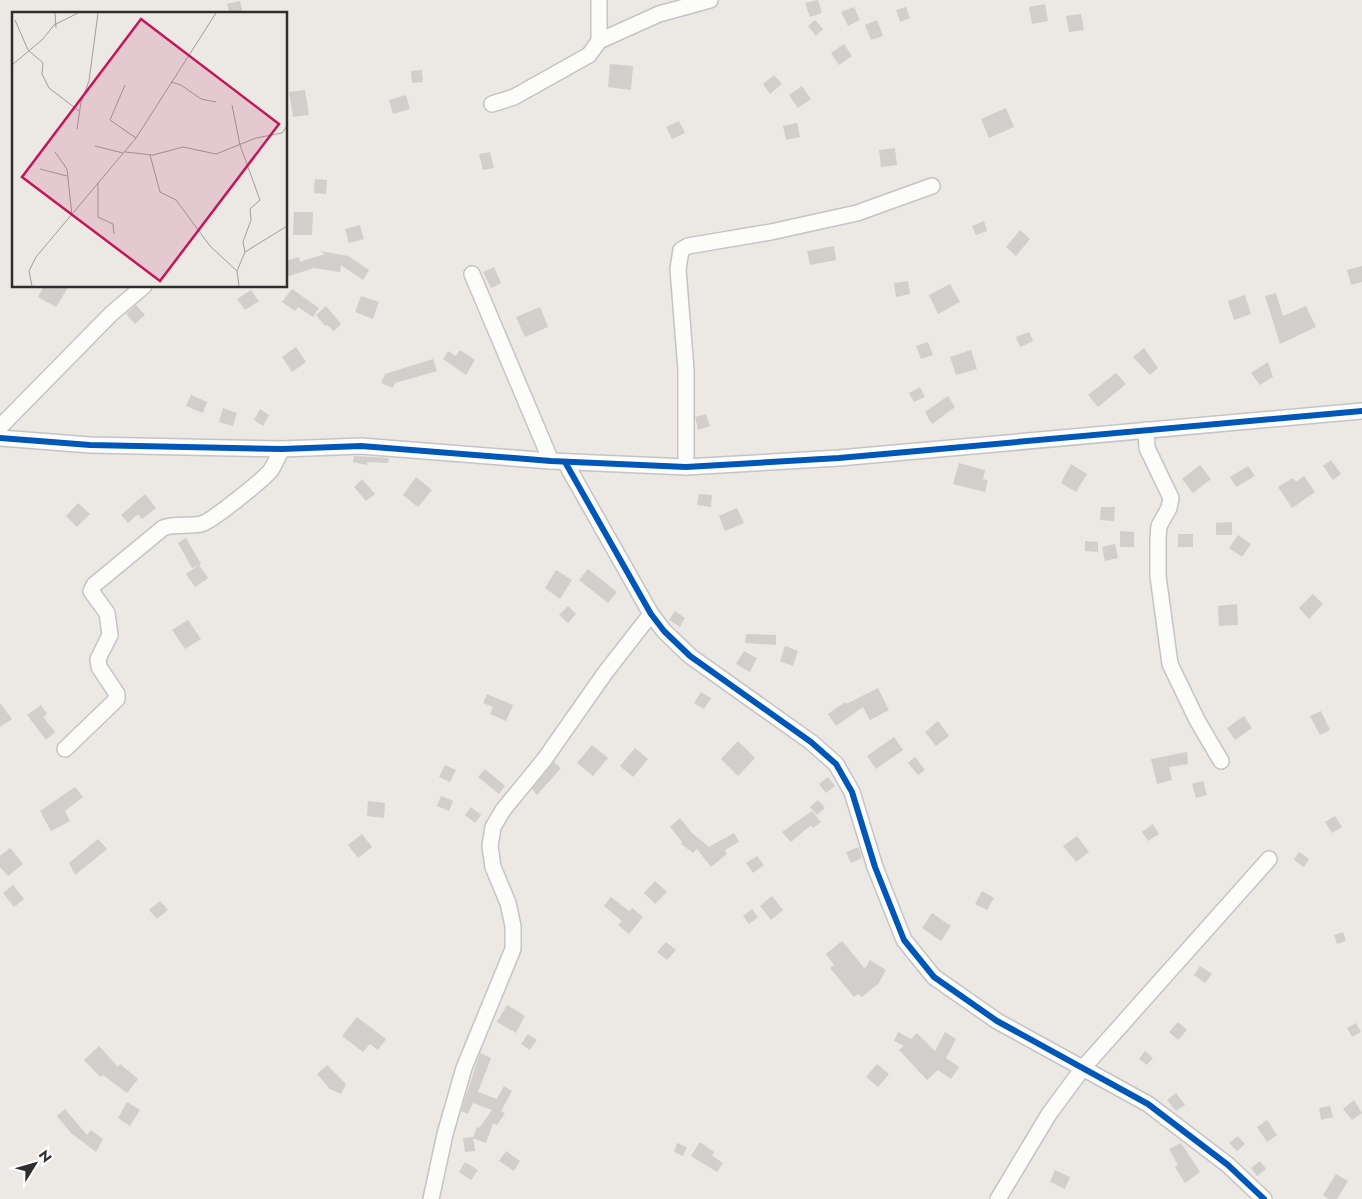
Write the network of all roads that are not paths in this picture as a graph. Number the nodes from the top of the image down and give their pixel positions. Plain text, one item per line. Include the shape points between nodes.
1 (599, 0) edge
2 (710, 0) edge
3 (600, 41) junction
4 (492, 104) dead end
5 (932, 186) dead end
6 (472, 274) dead end
7 (142, 288) edge
8 (1362, 411) edge
9 (0, 427) edge
10 (1146, 430) junction
11 (0, 438) edge
12 (282, 449) junction
13 (558, 462) junction
14 (686, 467) junction
15 (651, 614) junction
16 (65, 749) dead end
17 (1221, 761) dead end
18 (1269, 859) dead end
19 (1083, 1068) junction
20 (431, 1199) edge
21 (998, 1199) edge
22 (1264, 1199) edge

1 - 3 street
2 - 3 street via 659,14
3 - 4 street via 589,55 514,97
5 - 14 street via 857,213 681,250 678,268 686,370
6 - 13 street
7 - 9 street via 111,314
8 - 10 street
10 - 14 street via 839,458
10 - 17 street via 1147,448 1171,498 1158,526 1158,576 1170,664
11 - 12 street via 90,445
12 - 13 street via 361,446
12 - 16 street via 262,480 203,524 176,523 163,528 94,585 91,591 107,613 110,635 98,659 99,667 117,699
13 - 14 street
13 - 15 street
15 - 19 street via 690,656 811,742 836,764 852,792 875,867 904,940 934,977 998,1021
15 - 20 street via 493,827 490,846 493,868 508,903 513,949 464,1068
18 - 19 street
19 - 21 street via 1049,1114
19 - 22 street via 1148,1104 1185,1130

